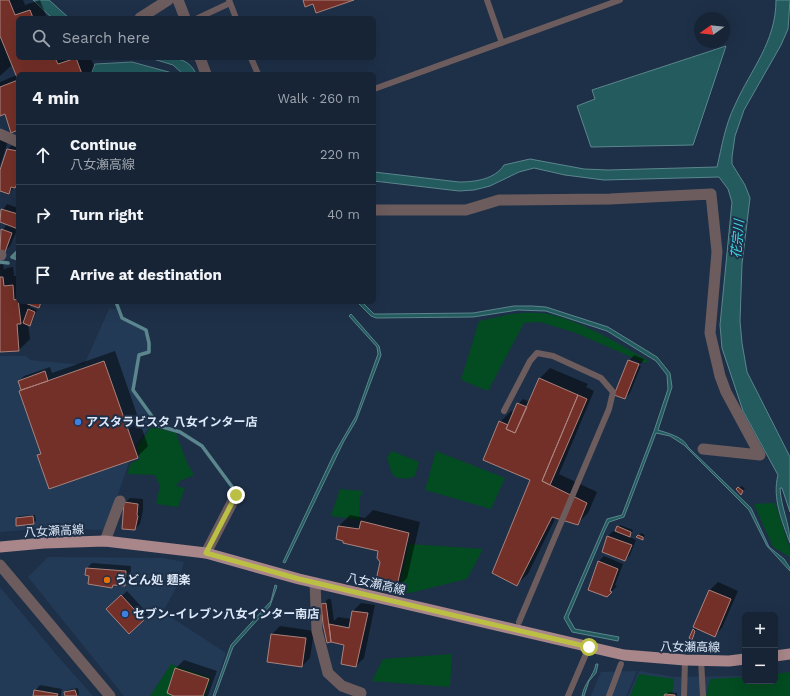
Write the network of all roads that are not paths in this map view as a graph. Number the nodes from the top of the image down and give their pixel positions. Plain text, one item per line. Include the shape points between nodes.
1 (168, 0) edge
2 (178, 0) edge
3 (487, 0) edge
4 (620, 0) edge
5 (229, 1) edge
6 (143, 16) edge
7 (184, 16) edge
8 (202, 16) edge
9 (235, 16) edge
10 (502, 42) junction
11 (201, 60) edge
12 (252, 60) edge
13 (205, 72) edge
14 (257, 72) edge
15 (376, 88) edge
16 (0, 134) edge
17 (16, 141) edge
18 (376, 210) edge
19 (504, 411) dead end
20 (703, 449) dead end
21 (236, 495) dead end
22 (120, 501) dead end
23 (105, 541) junction
24 (0, 547) edge
25 (206, 553) junction
26 (0, 565) edge
27 (315, 583) junction
28 (519, 622) dead end
29 (589, 647) junction
30 (790, 654) edge
31 (778, 656) edge
32 (742, 659) edge
33 (685, 660) junction
34 (701, 660) junction
35 (621, 664) dead end
36 (361, 693) dead end
37 (110, 696) edge
38 (568, 696) edge
39 (609, 696) edge
40 (684, 696) edge
41 (702, 696) edge

1 - 6 street
2 - 7 street
3 - 10 lane
4 - 10 lane
5 - 8 lane
5 - 9 lane
10 - 15 lane
11 - 13 street
12 - 14 lane
16 - 17 street
18 - 20 street via 466,210 499,200 610,199 712,194 717,252 710,333 726,392 760,454
19 - 28 lane via 530,361 537,353 553,356 601,378 613,392 609,409
21 - 25 street
22 - 23 street
23 - 24 main road, 八女瀬高線
23 - 25 main road, 八女瀬高線
25 - 27 main road, 八女瀬高線
26 - 37 street
27 - 29 main road, 八女瀬高線
27 - 36 street via 317,631 328,673 342,686
29 - 33 main road, 八女瀬高線 via 624,655
29 - 38 lane
30 - 31 main road
32 - 34 main road, 八女瀬高線
33 - 34 main road, 八女瀬高線
33 - 40 lane
34 - 41 lane
35 - 39 lane

